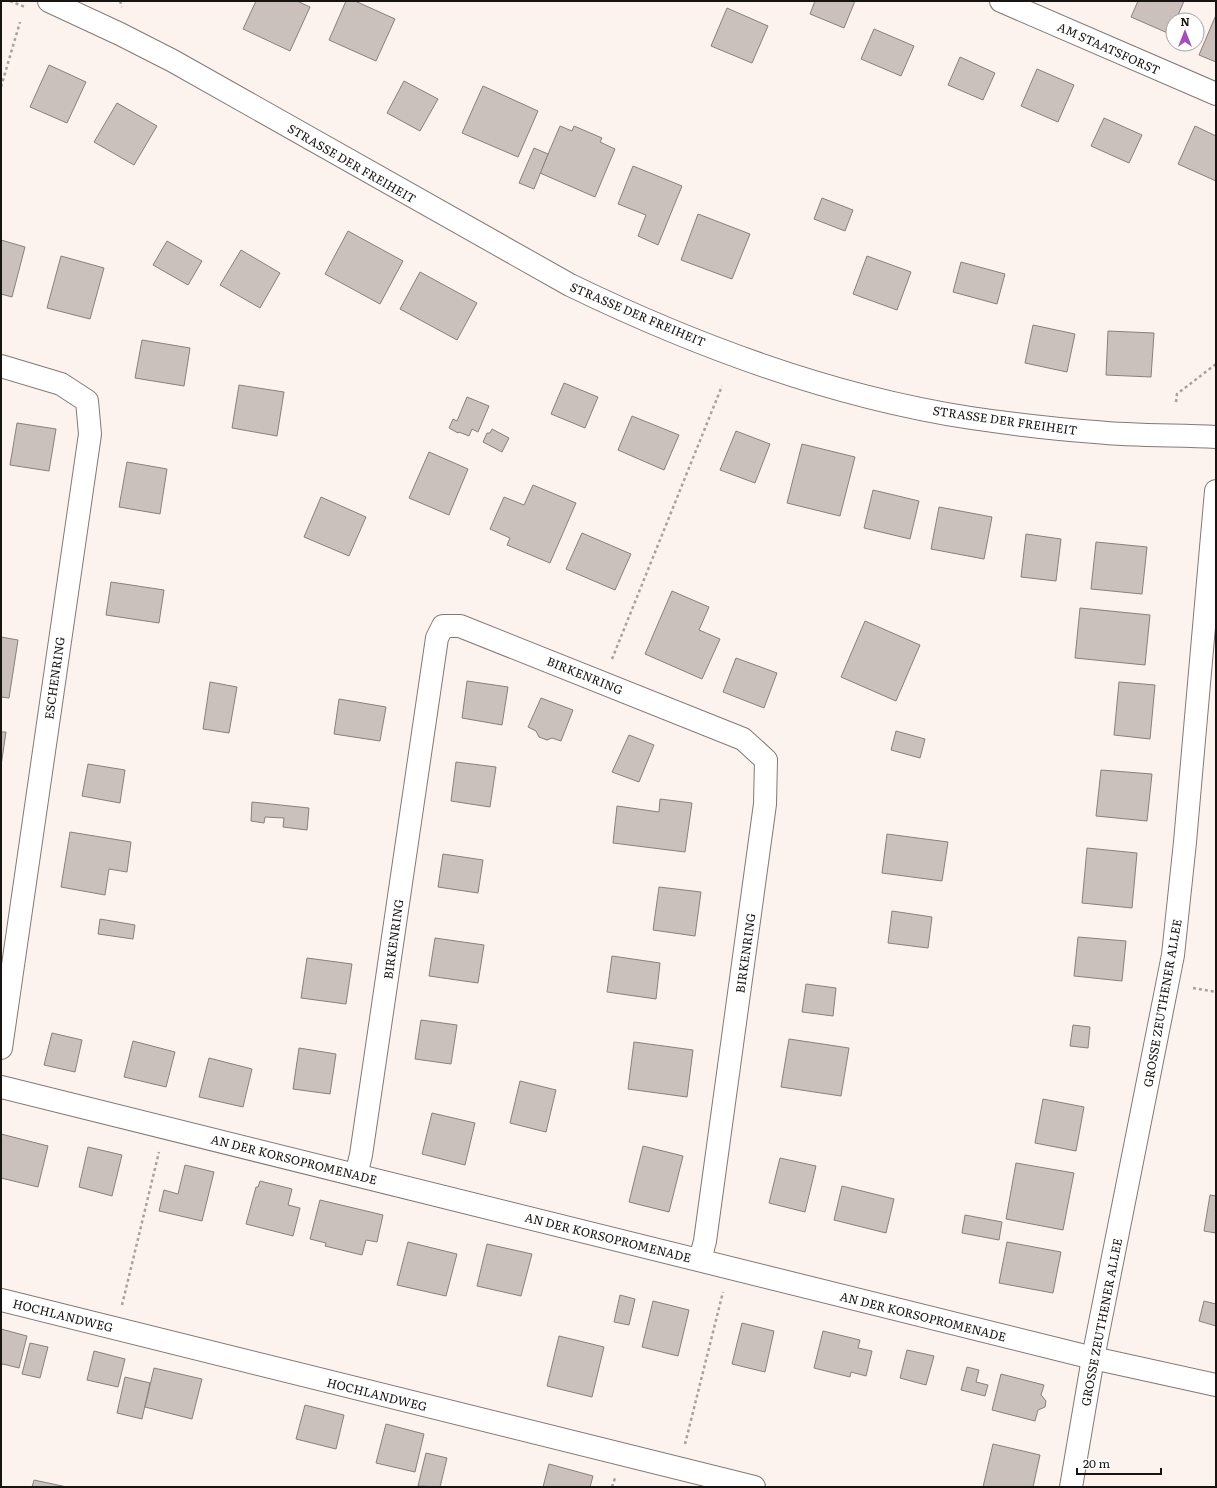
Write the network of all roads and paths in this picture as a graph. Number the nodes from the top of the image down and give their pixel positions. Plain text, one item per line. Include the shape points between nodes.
1 (120, 1) edge
2 (1001, 1) edge
3 (59, 3) edge
4 (124, 14) dead end
5 (20, 22) dead end
6 (1, 87) edge
7 (1216, 94) edge
8 (1216, 364) edge
9 (1, 366) edge
10 (722, 386) dead end
11 (1176, 402) dead end
12 (1216, 437) edge
13 (1216, 490) edge
14 (602, 682) junction
15 (1, 1048) edge
16 (1, 1086) edge
17 (166, 1126) junction
18 (356, 1175) junction
19 (700, 1260) junction
20 (729, 1268) junction
21 (1, 1300) edge
22 (116, 1328) junction
23 (1093, 1358) junction
24 (1216, 1385) edge
25 (679, 1468) junction
26 (754, 1487) edge
27 (1071, 1487) edge

1 - 4 path
2 - 7 street, AM STAATSFORST
3 - 12 street, STRASSE DER FREIHEIT via 173,61 570,285 616,307 719,348 857,394 971,418 1096,432
5 - 6 path
8 - 11 path via 1177,394
9 - 15 street, ESCHENRING via 61,384 87,401 90,434
10 - 14 path
13 - 23 street, GROSSE ZEUTHENER ALLEE via 1185,842 1172,955
14 - 18 street, BIRKENRING via 460,626 443,626 436,638
14 - 19 street, BIRKENRING via 743,738 766,760 765,804 706,1233
16 - 17 street, AN DER KORSOPROMENADE
17 - 18 street, AN DER KORSOPROMENADE
17 - 22 path
18 - 19 street, AN DER KORSOPROMENADE
19 - 20 street, AN DER KORSOPROMENADE
20 - 23 street, AN DER KORSOPROMENADE
20 - 25 path
21 - 22 street, HOCHLANDWEG
22 - 25 street, HOCHLANDWEG
23 - 24 street, AN DER KORSOPROMENADE
23 - 27 street, GROSSE ZEUTHENER ALLEE
25 - 26 street, HOCHLANDWEG

